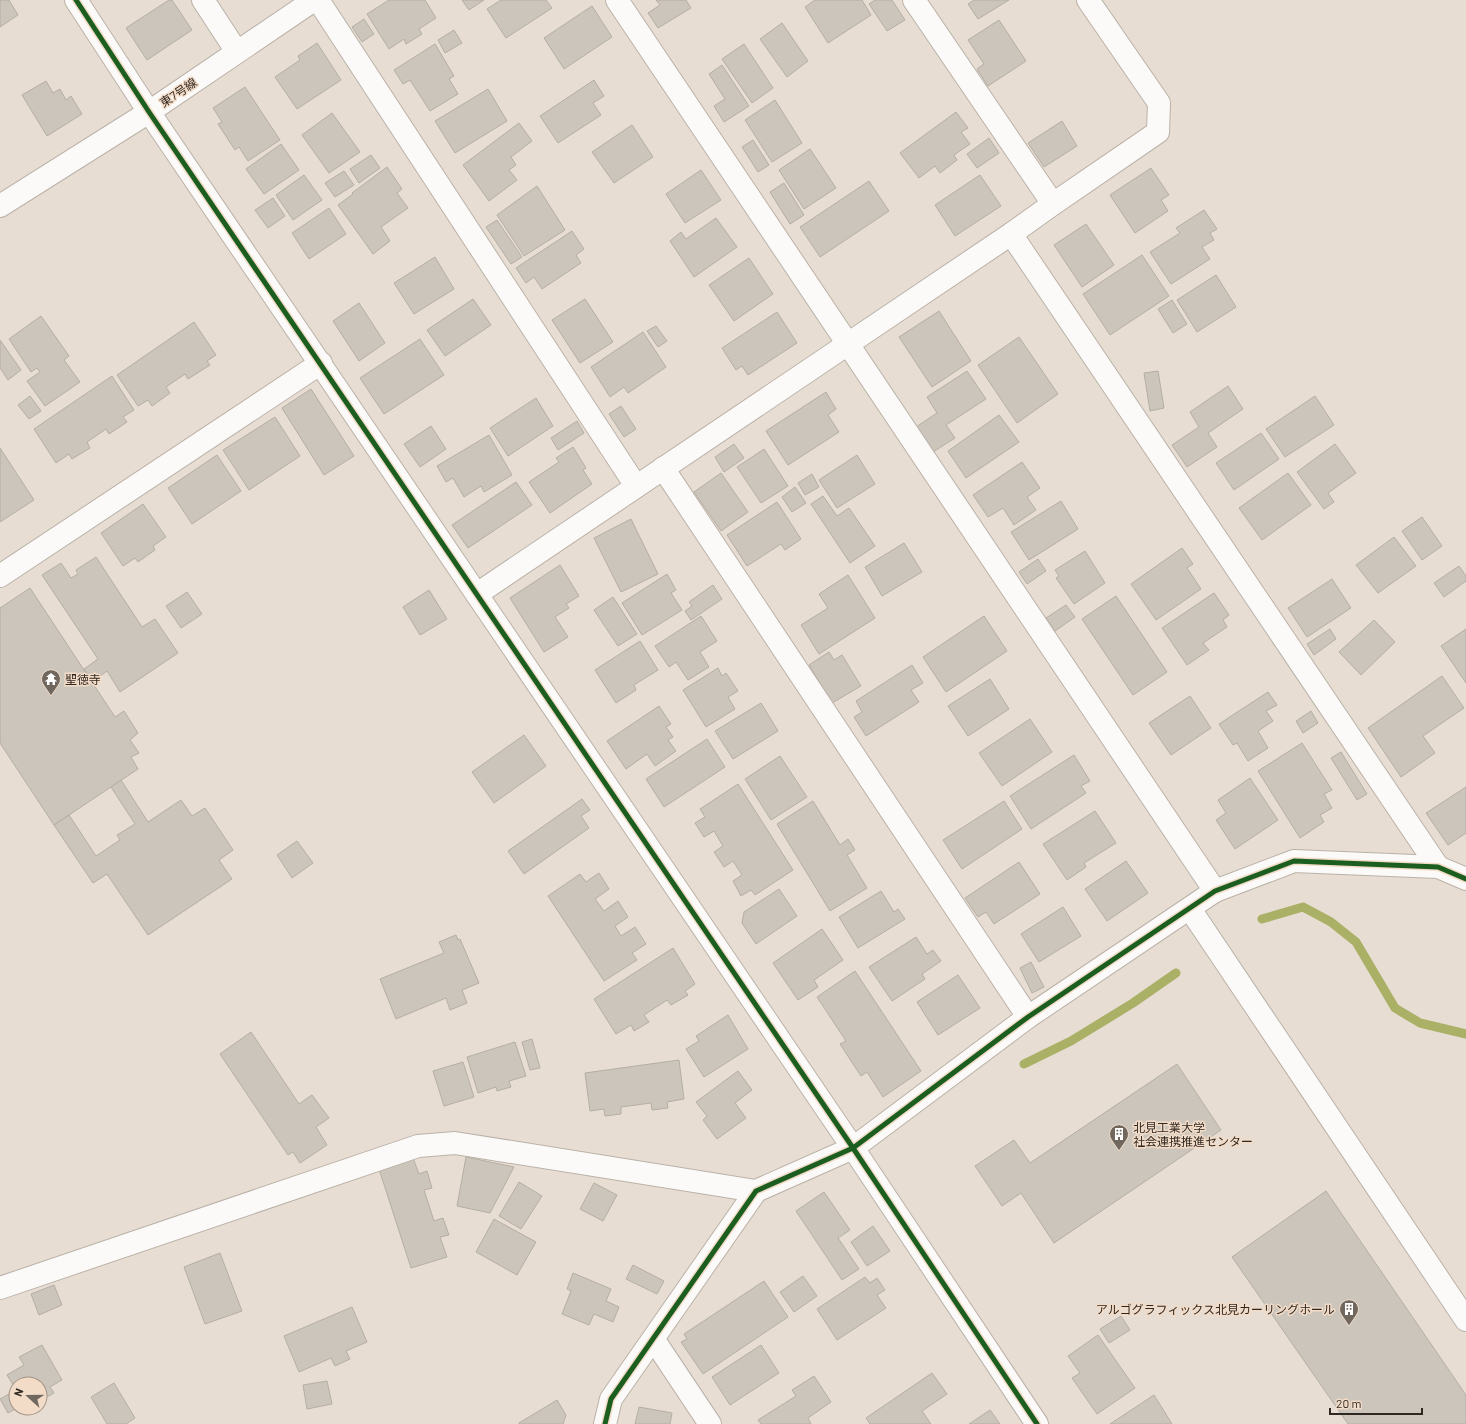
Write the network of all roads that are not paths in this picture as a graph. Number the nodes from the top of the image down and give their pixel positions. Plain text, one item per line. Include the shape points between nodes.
1 (76, 0) edge
2 (203, 0) edge
3 (314, 0) edge
4 (318, 0) edge
5 (617, 0) edge
6 (914, 0) edge
7 (1088, 0) edge
8 (237, 52) junction
9 (150, 112) junction
10 (1053, 204) junction
11 (0, 206) edge
12 (1011, 234) junction
13 (848, 344) junction
14 (321, 363) junction
15 (663, 468) junction
16 (636, 486) junction
17 (0, 576) edge
18 (477, 594) junction
19 (1438, 867) junction
20 (1466, 879) edge
21 (1215, 892) junction
22 (1190, 909) junction
23 (1028, 1017) junction
24 (853, 1148) junction
25 (756, 1191) junction
26 (0, 1288) edge
27 (1466, 1320) edge
28 (654, 1340) junction
29 (605, 1424) edge
30 (710, 1424) edge
31 (1037, 1424) edge

1 - 9 street
2 - 8 street
3 - 8 street, 東7号線
4 - 16 street
5 - 13 street
6 - 10 street
7 - 10 street via 1159,103 1158,132
8 - 9 street, 東7号線
9 - 11 street, 東7号線
9 - 14 street
10 - 12 street
12 - 13 street
12 - 19 street
13 - 15 street
13 - 21 street
14 - 17 street
14 - 18 street
15 - 16 street
15 - 23 street
16 - 18 street
18 - 24 street
19 - 20 street
19 - 21 street via 1294,861
21 - 22 street
22 - 23 street
22 - 27 street
23 - 24 street
24 - 25 street
24 - 31 street
25 - 26 street via 455,1143 418,1146
25 - 28 street
28 - 29 street via 611,1400
28 - 30 street

